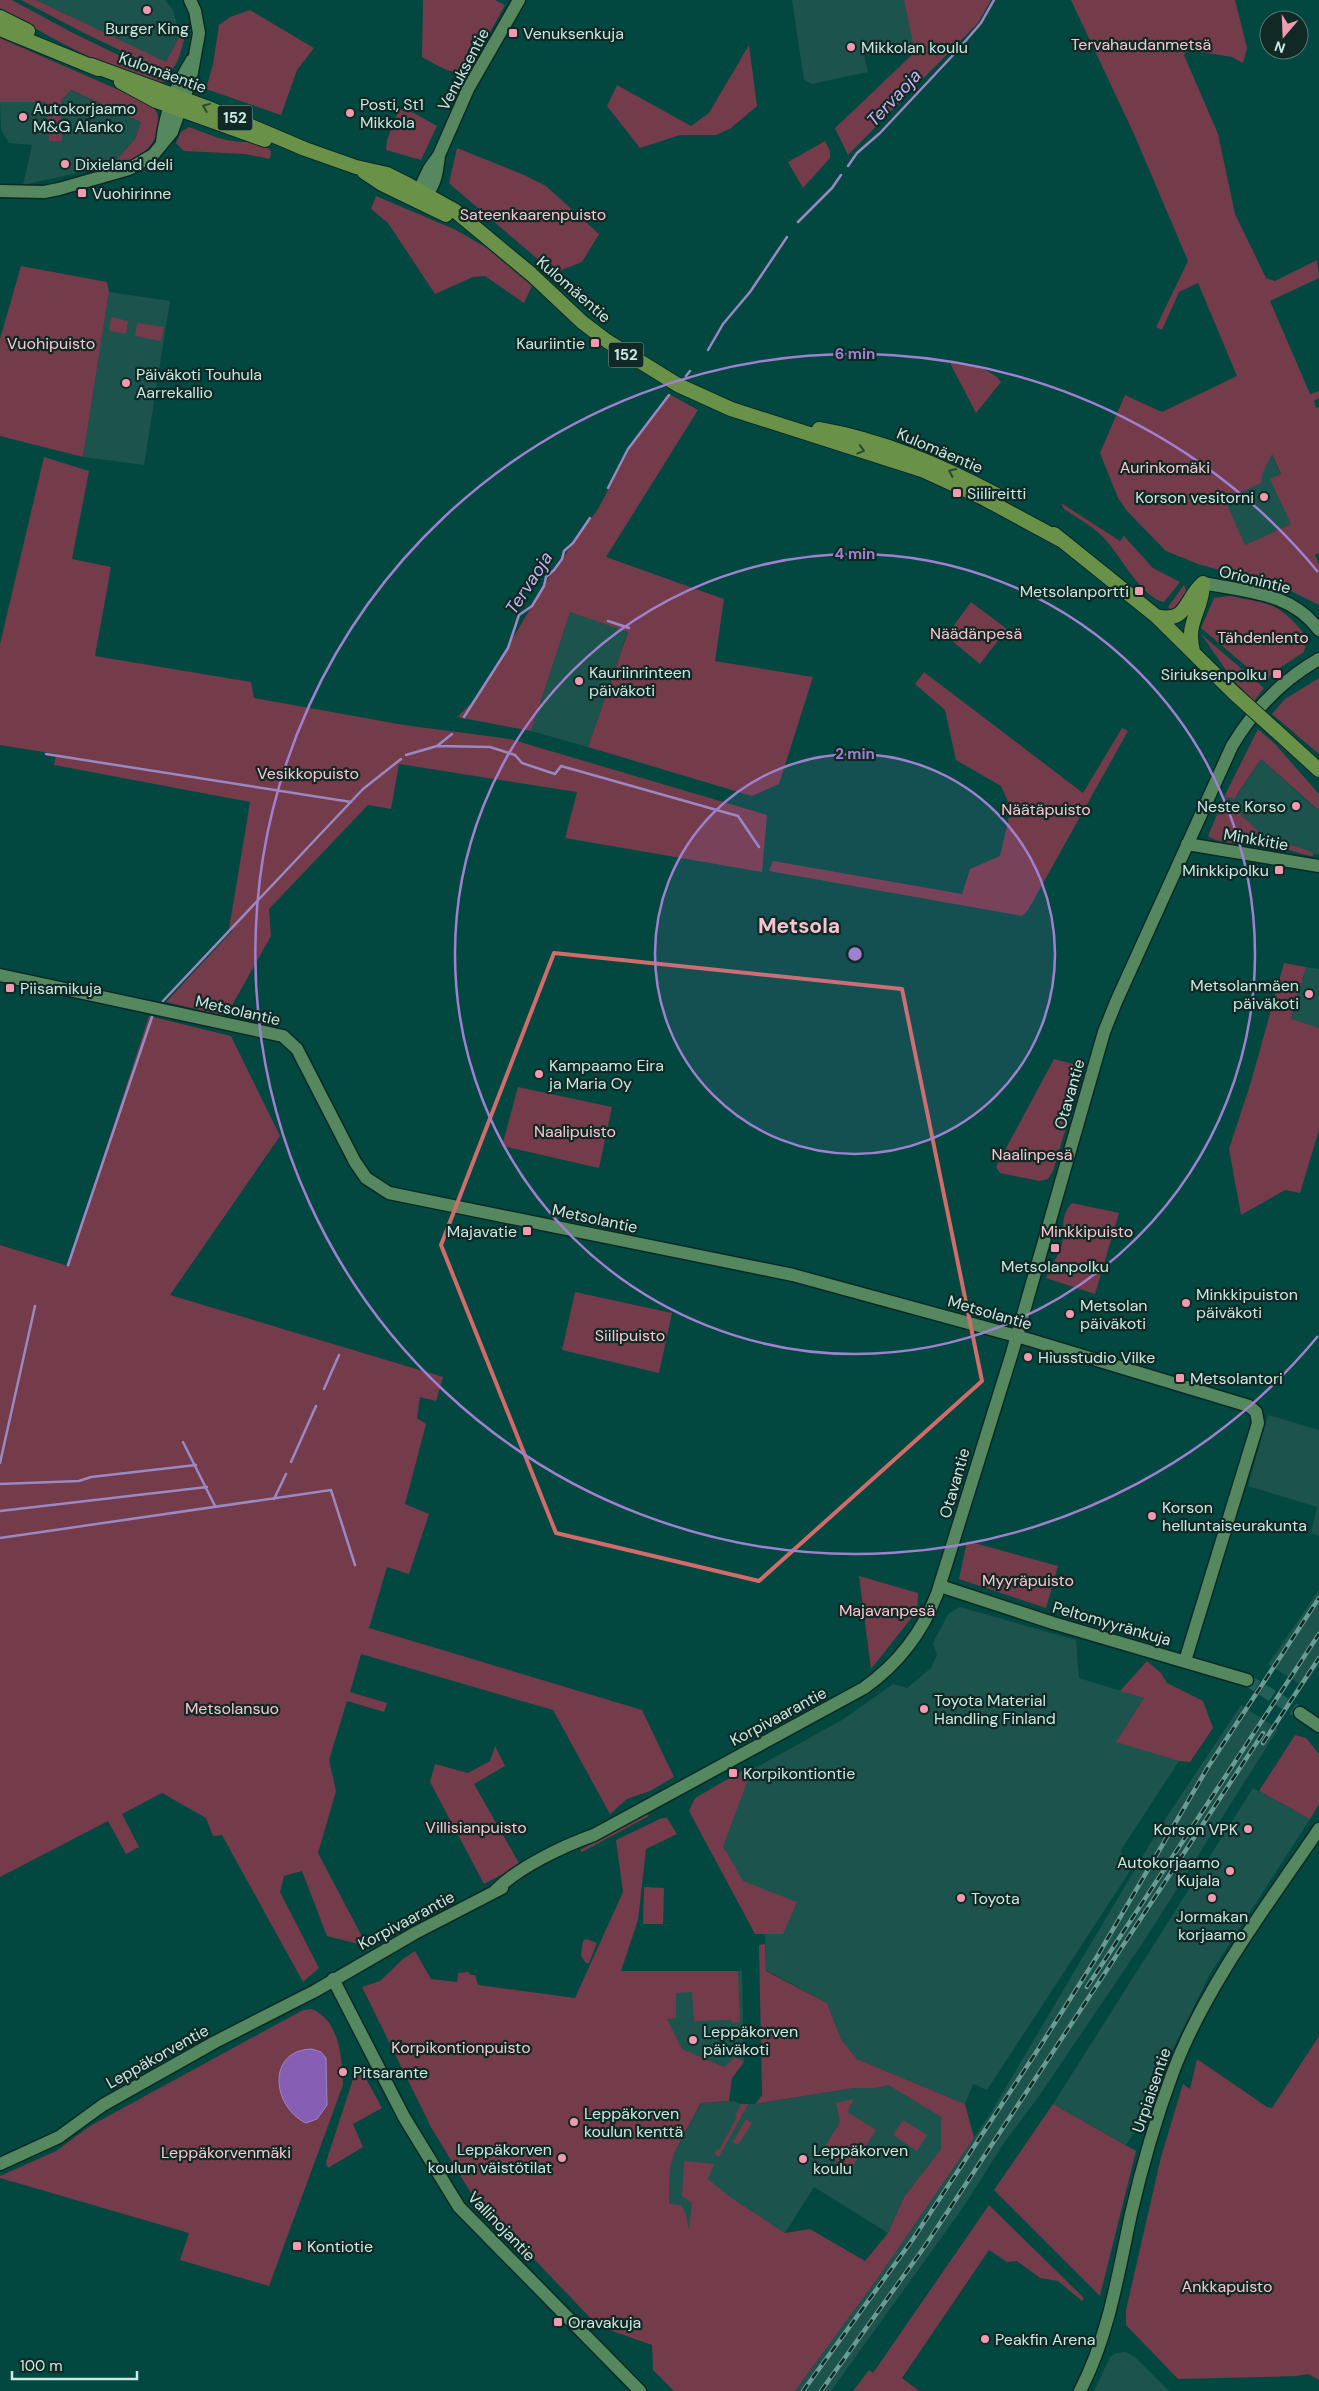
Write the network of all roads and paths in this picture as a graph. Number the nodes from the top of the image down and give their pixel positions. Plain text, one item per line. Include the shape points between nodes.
1 (190, 0) edge
2 (519, 0) edge
3 (0, 17) edge
4 (0, 29) edge
5 (78, 59) junction
6 (178, 103) junction
7 (0, 191) edge
8 (422, 195) junction
9 (1100, 573) junction
10 (1203, 583) junction
11 (1156, 616) junction
12 (1319, 630) edge
13 (1193, 651) junction
14 (1319, 659) edge
15 (1234, 693) junction
16 (1304, 755) junction
17 (1319, 764) edge
18 (1319, 770) edge
19 (1188, 844) junction
20 (1319, 866) edge
21 (0, 975) edge
22 (1016, 1336) junction
23 (940, 1586) junction
24 (1186, 1661) junction
25 (1247, 1680) tunnel mouth
26 (1300, 1713) tunnel mouth
27 (1319, 1726) edge
28 (1319, 1829) edge
29 (333, 1979) junction
30 (0, 2164) edge
31 (640, 2391) edge
32 (1080, 2391) edge

1 - 6 street via 199,33 196,54 182,76
2 - 8 street, Venuksentie via 473,79 439,156 437,173
3 - 5 main road, Kulomäentie / 152
4 - 5 main road, Kulomäentie / 152
5 - 6 main road, Kulomäentie / 152
6 - 7 street via 172,132 144,161 106,177 44,192
6 - 8 main road, Kulomäentie / 152 via 356,167 387,174
8 - 9 main road, Kulomäentie / 152 via 454,210 582,322 627,355 695,394 764,420 922,470 985,498 1059,539
9 - 11 main road, Kulomäentie / 152
9 - 15 main road, Kulomäentie / 152 via 1182,650
10 - 11 main road via 1192,592 1181,614 1174,618
10 - 12 street, Orionintie via 1281,599 1298,608
10 - 13 main road via 1203,596 1190,633
11 - 13 main road, Kulomäentie / 152
13 - 15 main road, Kulomäentie / 152
14 - 19 street, Otavantie via 1284,682 1240,732
15 - 16 main road, Kulomäentie / 152, bridge
16 - 17 main road, Kulomäentie / 152
16 - 18 main road, Kulomäentie / 152
19 - 20 street, Minkkitie
19 - 22 street, Otavantie via 1104,1032
21 - 22 street, Metsolantie via 283,1036 297,1049 355,1162 366,1178 388,1193 783,1273
22 - 23 street, Otavantie
22 - 24 street, Metsolantie via 1249,1406 1256,1412 1258,1423
23 - 24 street, Peltomyyränkuja
23 - 29 street, Korpivaarantie via 930,1613 899,1658 882,1676 864,1688 594,1835 572,1843 507,1878 496,1890
24 - 25 street, Peltomyyränkuja
26 - 27 street
28 - 32 street, Urpiaisentie via 1220,1980 1173,2072 1142,2170 1106,2326
29 - 30 street, Leppäkorventie via 102,2105 59,2137
29 - 31 street, Vallinojantie via 404,2117 459,2207

